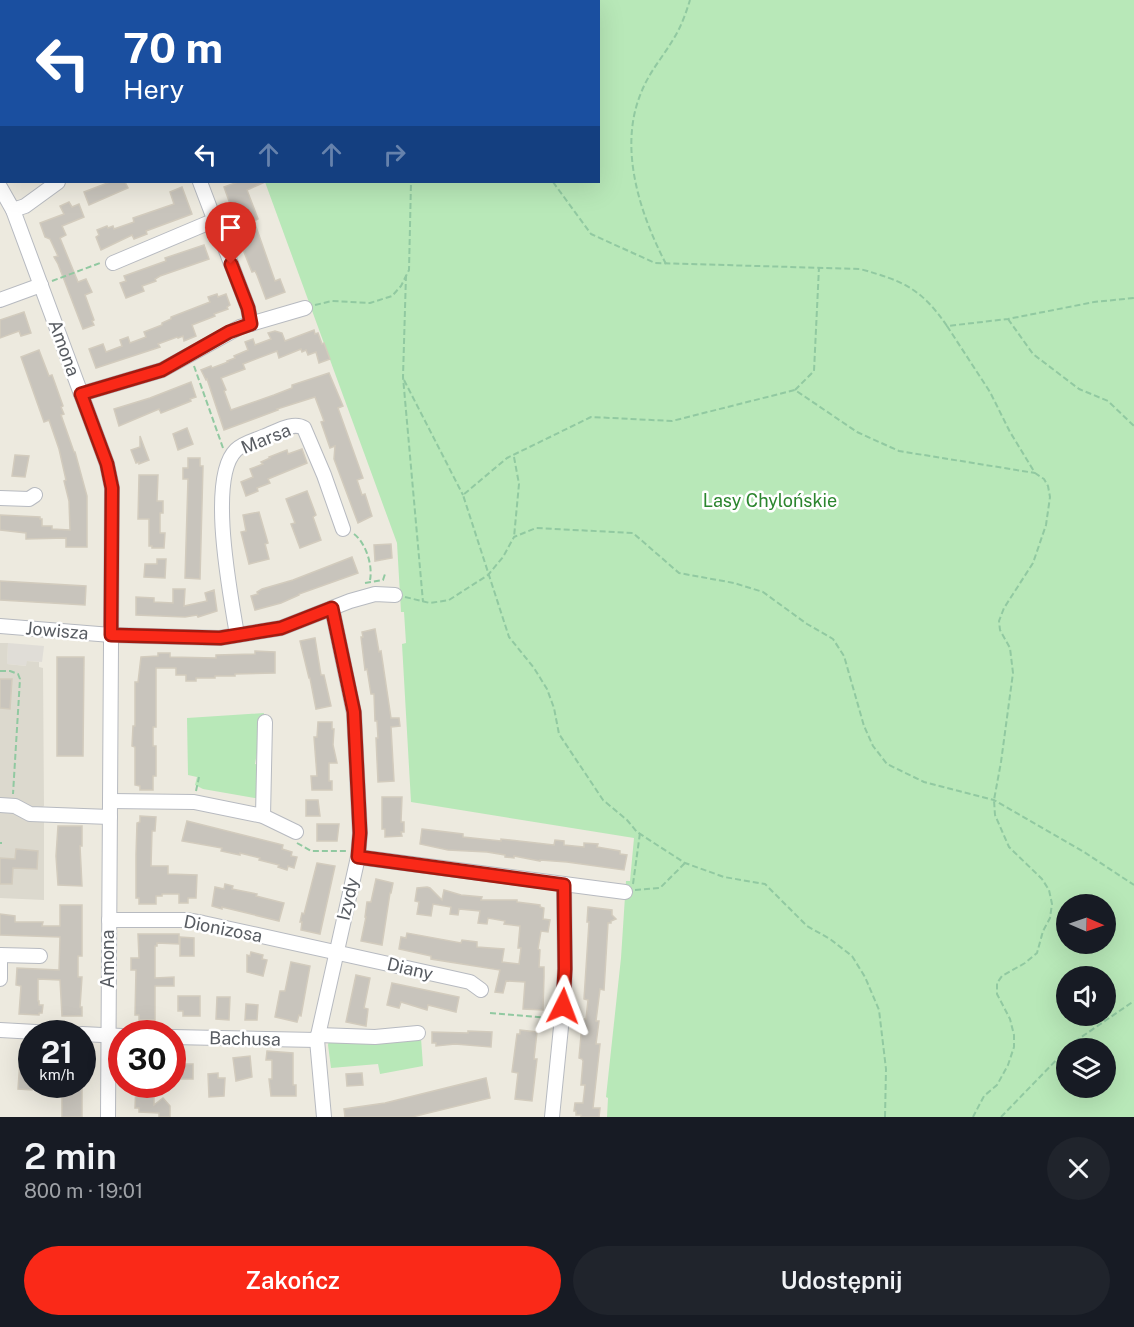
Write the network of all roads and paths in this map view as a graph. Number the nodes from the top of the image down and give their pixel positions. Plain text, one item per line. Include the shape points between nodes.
1 (690, 0) edge
2 (57, 183) edge
3 (200, 183) edge
4 (411, 183) edge
5 (554, 183) edge
6 (0, 187) edge
7 (13, 210) junction
8 (215, 220) junction
9 (113, 263) joint
10 (666, 264) junction
11 (819, 267) junction
12 (406, 275) junction
13 (41, 285) junction
14 (1134, 298) edge
15 (0, 300) edge
16 (305, 308) joint
17 (1008, 319) junction
18 (251, 324) junction
19 (947, 326) junction
20 (190, 355) junction
21 (403, 377) junction
22 (795, 390) junction
23 (81, 394) junction
24 (1134, 426) edge
25 (514, 456) junction
26 (230, 458) junction
27 (1035, 472) junction
28 (35, 495) dead end
29 (463, 495) junction
30 (0, 498) edge
31 (343, 529) joint
32 (514, 537) junction
33 (488, 575) junction
34 (370, 581) dead end
35 (395, 595) joint
36 (423, 602) junction
37 (332, 608) junction
38 (0, 626) edge
39 (111, 635) junction
40 (237, 635) junction
41 (0, 671) edge
42 (265, 722) dead end
43 (200, 777) dead end
44 (196, 795) dead end
45 (994, 800) junction
46 (110, 801) junction
47 (6, 806) edge
48 (263, 816) junction
49 (110, 817) junction
50 (296, 832) joint
51 (640, 833) junction
52 (354, 854) junction
53 (685, 863) junction
54 (564, 885) junction
55 (1134, 885) edge
56 (625, 892) dead end
57 (109, 920) junction
58 (336, 952) junction
59 (0, 955) edge
60 (40, 956) dead end
61 (0, 979) edge
62 (481, 990) dead end
63 (1134, 1001) edge
64 (490, 1013) dead end
65 (553, 1018) dead end
66 (114, 1020) edge
67 (0, 1030) edge
68 (18, 1031) edge
69 (418, 1033) dead end
70 (186, 1037) edge
71 (317, 1037) junction
72 (1080, 1038) edge
73 (1056, 1060) edge
74 (110, 1098) edge
75 (108, 1117) edge
76 (324, 1117) edge
77 (552, 1117) edge
78 (885, 1117) edge
79 (973, 1117) edge
80 (1001, 1117) edge

1 - 10 path via 674,38 640,94 630,152 642,204
2 - 7 street
3 - 8 street
4 - 12 path
5 - 10 path via 591,234 655,263
6 - 7 street, Amona
7 - 13 street, Amona
8 - 9 street
8 - 18 street
9 - 13 path via 109,260
10 - 11 path
11 - 19 path via 860,269 912,287 933,305
11 - 22 path via 814,371
12 - 16 path via 392,296 370,303 332,301
12 - 21 path
13 - 15 street
13 - 23 street, Amona
14 - 17 path
16 - 18 street
17 - 19 path
17 - 24 path via 1033,354 1079,389 1108,401
18 - 20 street
19 - 27 path
20 - 23 street via 162,370
20 - 26 path
21 - 29 path
21 - 36 path
22 - 25 path via 672,421 591,417
22 - 27 path via 857,432 899,451
23 - 39 street, Amona via 112,488
25 - 29 path
25 - 32 path via 519,484
26 - 31 street, Marsa via 245,444 300,426 308,436
26 - 40 street, Marsa via 224,477 223,534
27 - 45 path via 1044,479 1050,497 1046,525 1033,563 999,621 1010,648 1013,673
28 - 30 street via 29,499
29 - 33 path
31 - 34 path via 362,543 372,572
32 - 33 path
32 - 45 path via 536,528 633,533 680,573 763,592 833,639 844,656 864,726 887,764 924,782
33 - 36 path via 449,600
33 - 51 path via 509,637 547,689 559,734 603,800
35 - 36 path
35 - 37 street, Jowisza via 375,594
37 - 40 street, Jowisza via 281,628
37 - 52 street, Izydy via 354,712 360,833
38 - 39 street, Jowisza
39 - 40 street, Jowisza
39 - 46 street, Amona
41 - 47 path via 18,674 20,679
42 - 48 street
43 - 44 path
45 - 55 path
45 - 79 path via 995,815 1009,847 1042,879 1052,904 1036,952 1026,963 1002,976 997,984 997,994 1010,1019 1014,1047 997,1086 984,1096
46 - 48 street via 182,801
46 - 49 street, Amona
47 - 49 street via 30,814
48 - 50 street
49 - 57 street, Amona
50 - 52 path via 296,843 311,851
51 - 53 path
51 - 53 path via 633,883 626,890 660,888
52 - 54 street
52 - 58 street, Izydy
53 - 78 path via 724,877 765,884 807,926 852,956 879,1010 886,1069
54 - 56 street
54 - 77 street via 565,969
57 - 58 street, Dionizosa via 186,920
57 - 66 street, Amona
58 - 62 street, Diany via 470,982
58 - 71 street, Izydy
59 - 60 street
59 - 61 street
63 - 72 path
64 - 65 path
67 - 68 street
69 - 71 street, Bachusa
70 - 71 street, Bachusa
71 - 76 street, Izydy
73 - 80 path
74 - 75 street, Amona

